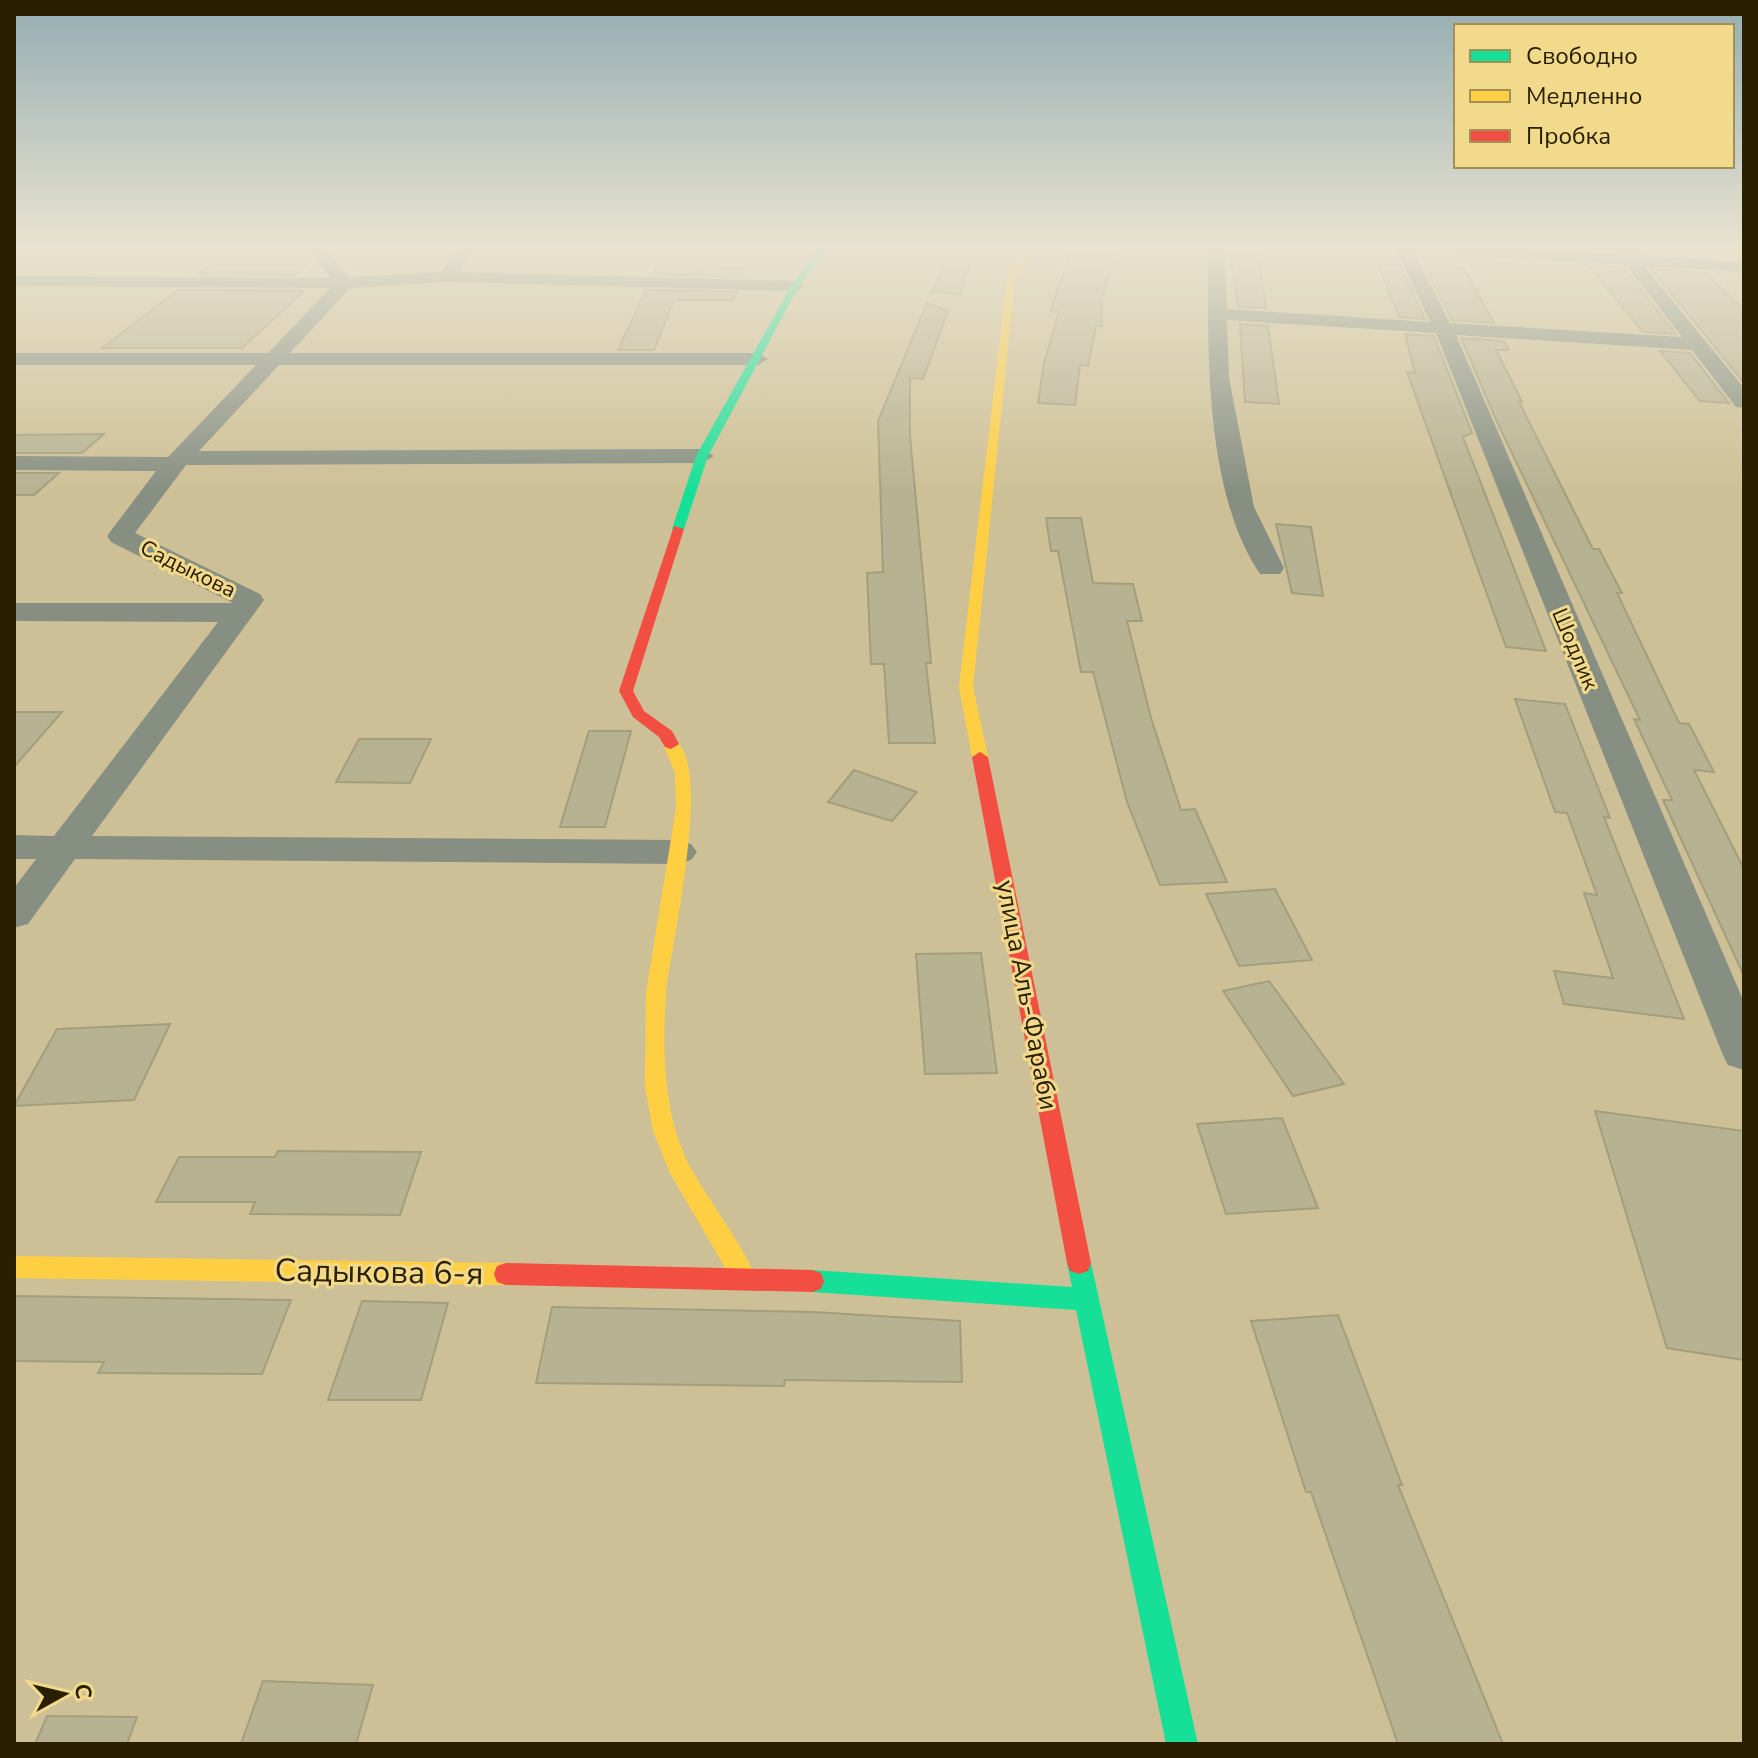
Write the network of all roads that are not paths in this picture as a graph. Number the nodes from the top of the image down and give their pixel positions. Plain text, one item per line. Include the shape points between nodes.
1 (302, 328) edge
2 (774, 328) edge
3 (1006, 328) edge
4 (1218, 328) edge
5 (1443, 328) joint
6 (1682, 328) edge
7 (1694, 344) junction
8 (14, 359) edge
9 (758, 359) junction
10 (272, 360) junction
11 (1744, 402) edge
12 (702, 456) junction
13 (177, 461) junction
14 (14, 463) edge
15 (1270, 568) dead end
16 (14, 612) edge
17 (240, 614) junction
18 (14, 847) edge
19 (65, 847) junction
20 (678, 852) junction
21 (14, 915) edge
22 (1744, 1053) edge
23 (14, 1267) edge
24 (744, 1277) junction
25 (1086, 1299) junction
26 (1182, 1744) edge

1 - 10 street, Садыкова
2 - 9 street
3 - 25 street, улица Аль-Фараби via 966,687
4 - 15 street via 1219,378 1241,507
5 - 7 street
5 - 22 street, Шодлик
6 - 7 street
7 - 11 street
8 - 10 street
9 - 10 street
9 - 12 street
10 - 13 street, Садыкова
12 - 13 street
12 - 20 street via 626,691 638,714 666,734 683,773
13 - 14 street
13 - 17 street, Садыкова via 120,536 250,600
16 - 17 street
17 - 19 street, Садыкова
18 - 19 street
19 - 20 street
19 - 21 street, Садыкова
20 - 24 street via 652,1033 655,1095 679,1171
23 - 24 street, Садыкова 6-я
24 - 25 street, Садыкова 6-я
25 - 26 street, улица Аль-Фараби

